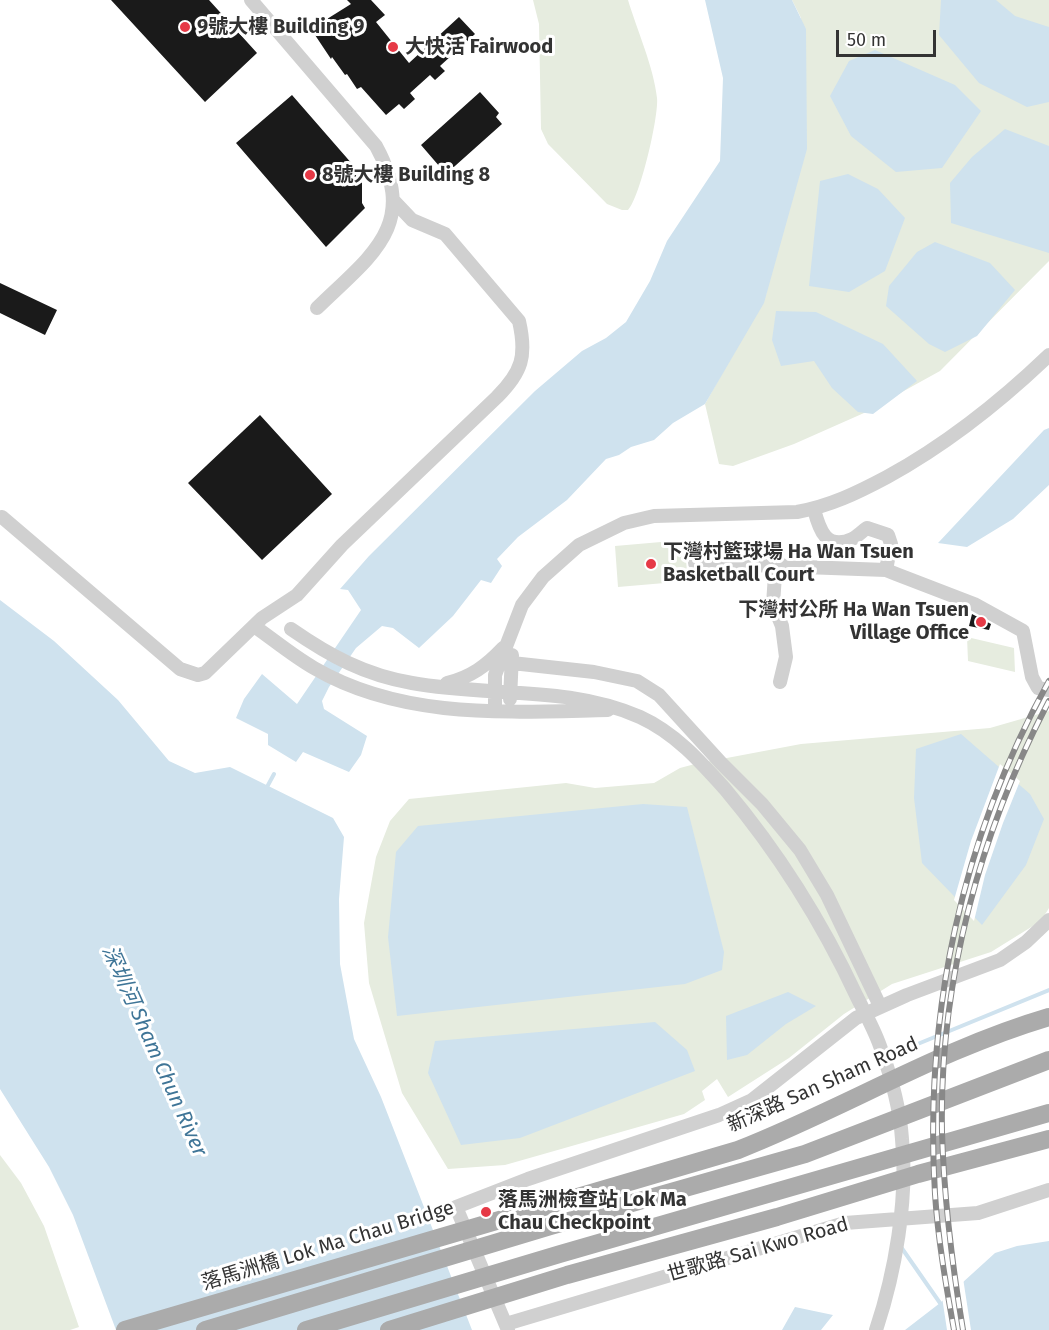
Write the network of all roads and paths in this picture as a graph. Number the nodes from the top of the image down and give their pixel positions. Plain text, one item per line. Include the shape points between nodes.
1 (251, 0) edge
2 (393, 201) junction
3 (317, 308) dead end
4 (1049, 355) edge
5 (814, 509) junction
6 (2, 517) dead end
7 (695, 563) dead end
8 (782, 565) junction
9 (886, 570) junction
10 (254, 626) junction
11 (291, 629) dead end
12 (513, 630) junction
13 (512, 663) junction
14 (780, 682) dead end
15 (436, 686) junction
16 (495, 690) junction
17 (1049, 690) edge
18 (511, 691) junction
19 (495, 710) junction
20 (510, 710) junction
21 (619, 710) junction
22 (1049, 920) edge
23 (880, 1006) junction
24 (1049, 1017) edge
25 (1049, 1060) edge
26 (1049, 1113) edge
27 (1049, 1139) edge
28 (1049, 1190) edge
29 (544, 1206) joint
30 (507, 1327) edge
31 (125, 1330) edge
32 (205, 1330) edge
33 (306, 1330) edge
34 (389, 1330) edge
35 (876, 1330) edge

1 - 2 street via 376,146 391,181
2 - 3 street via 382,242
2 - 10 street via 412,220 445,234 519,321 523,359 515,378 497,397 342,545 297,595
4 - 5 street via 1005,396 935,447 859,492
5 - 9 street via 820,529 833,542 854,539 867,528 888,536
5 - 12 street via 654,516 624,523 579,544 558,561 522,605
6 - 10 street via 180,669 198,675 205,673
7 - 8 street
8 - 9 street
8 - 14 street via 775,575 773,604 783,626 786,657
9 - 17 street via 974,604 1023,631 1032,677 1038,688
10 - 19 street via 332,677 400,702
11 - 15 street via 350,665 374,674
12 - 13 street
12 - 15 street via 502,649 467,678
12 - 16 street via 495,675
13 - 18 street
13 - 23 street via 605,674 637,681 659,695 800,850 827,895
15 - 16 street
16 - 18 street
16 - 19 street
18 - 20 street
18 - 21 street via 548,693
19 - 20 street
20 - 21 street
21 - 35 street via 660,727 695,755 743,811 817,920 879,1044 896,1100 903,1141 902,1203 893,1264
22 - 23 street via 1000,960
23 - 30 street via 856,1018 752,1100 456,1207
24 - 29 main road, 新深路 San Sham Road via 907,1071 738,1150
25 - 32 main road via 805,1154
26 - 33 main road
27 - 34 main road via 567,1275
28 - 30 street, 世歌路 Sai Kwo Road via 978,1213 844,1223
29 - 31 main road, 落馬洲橋 Lok Ma Chau Bridge

